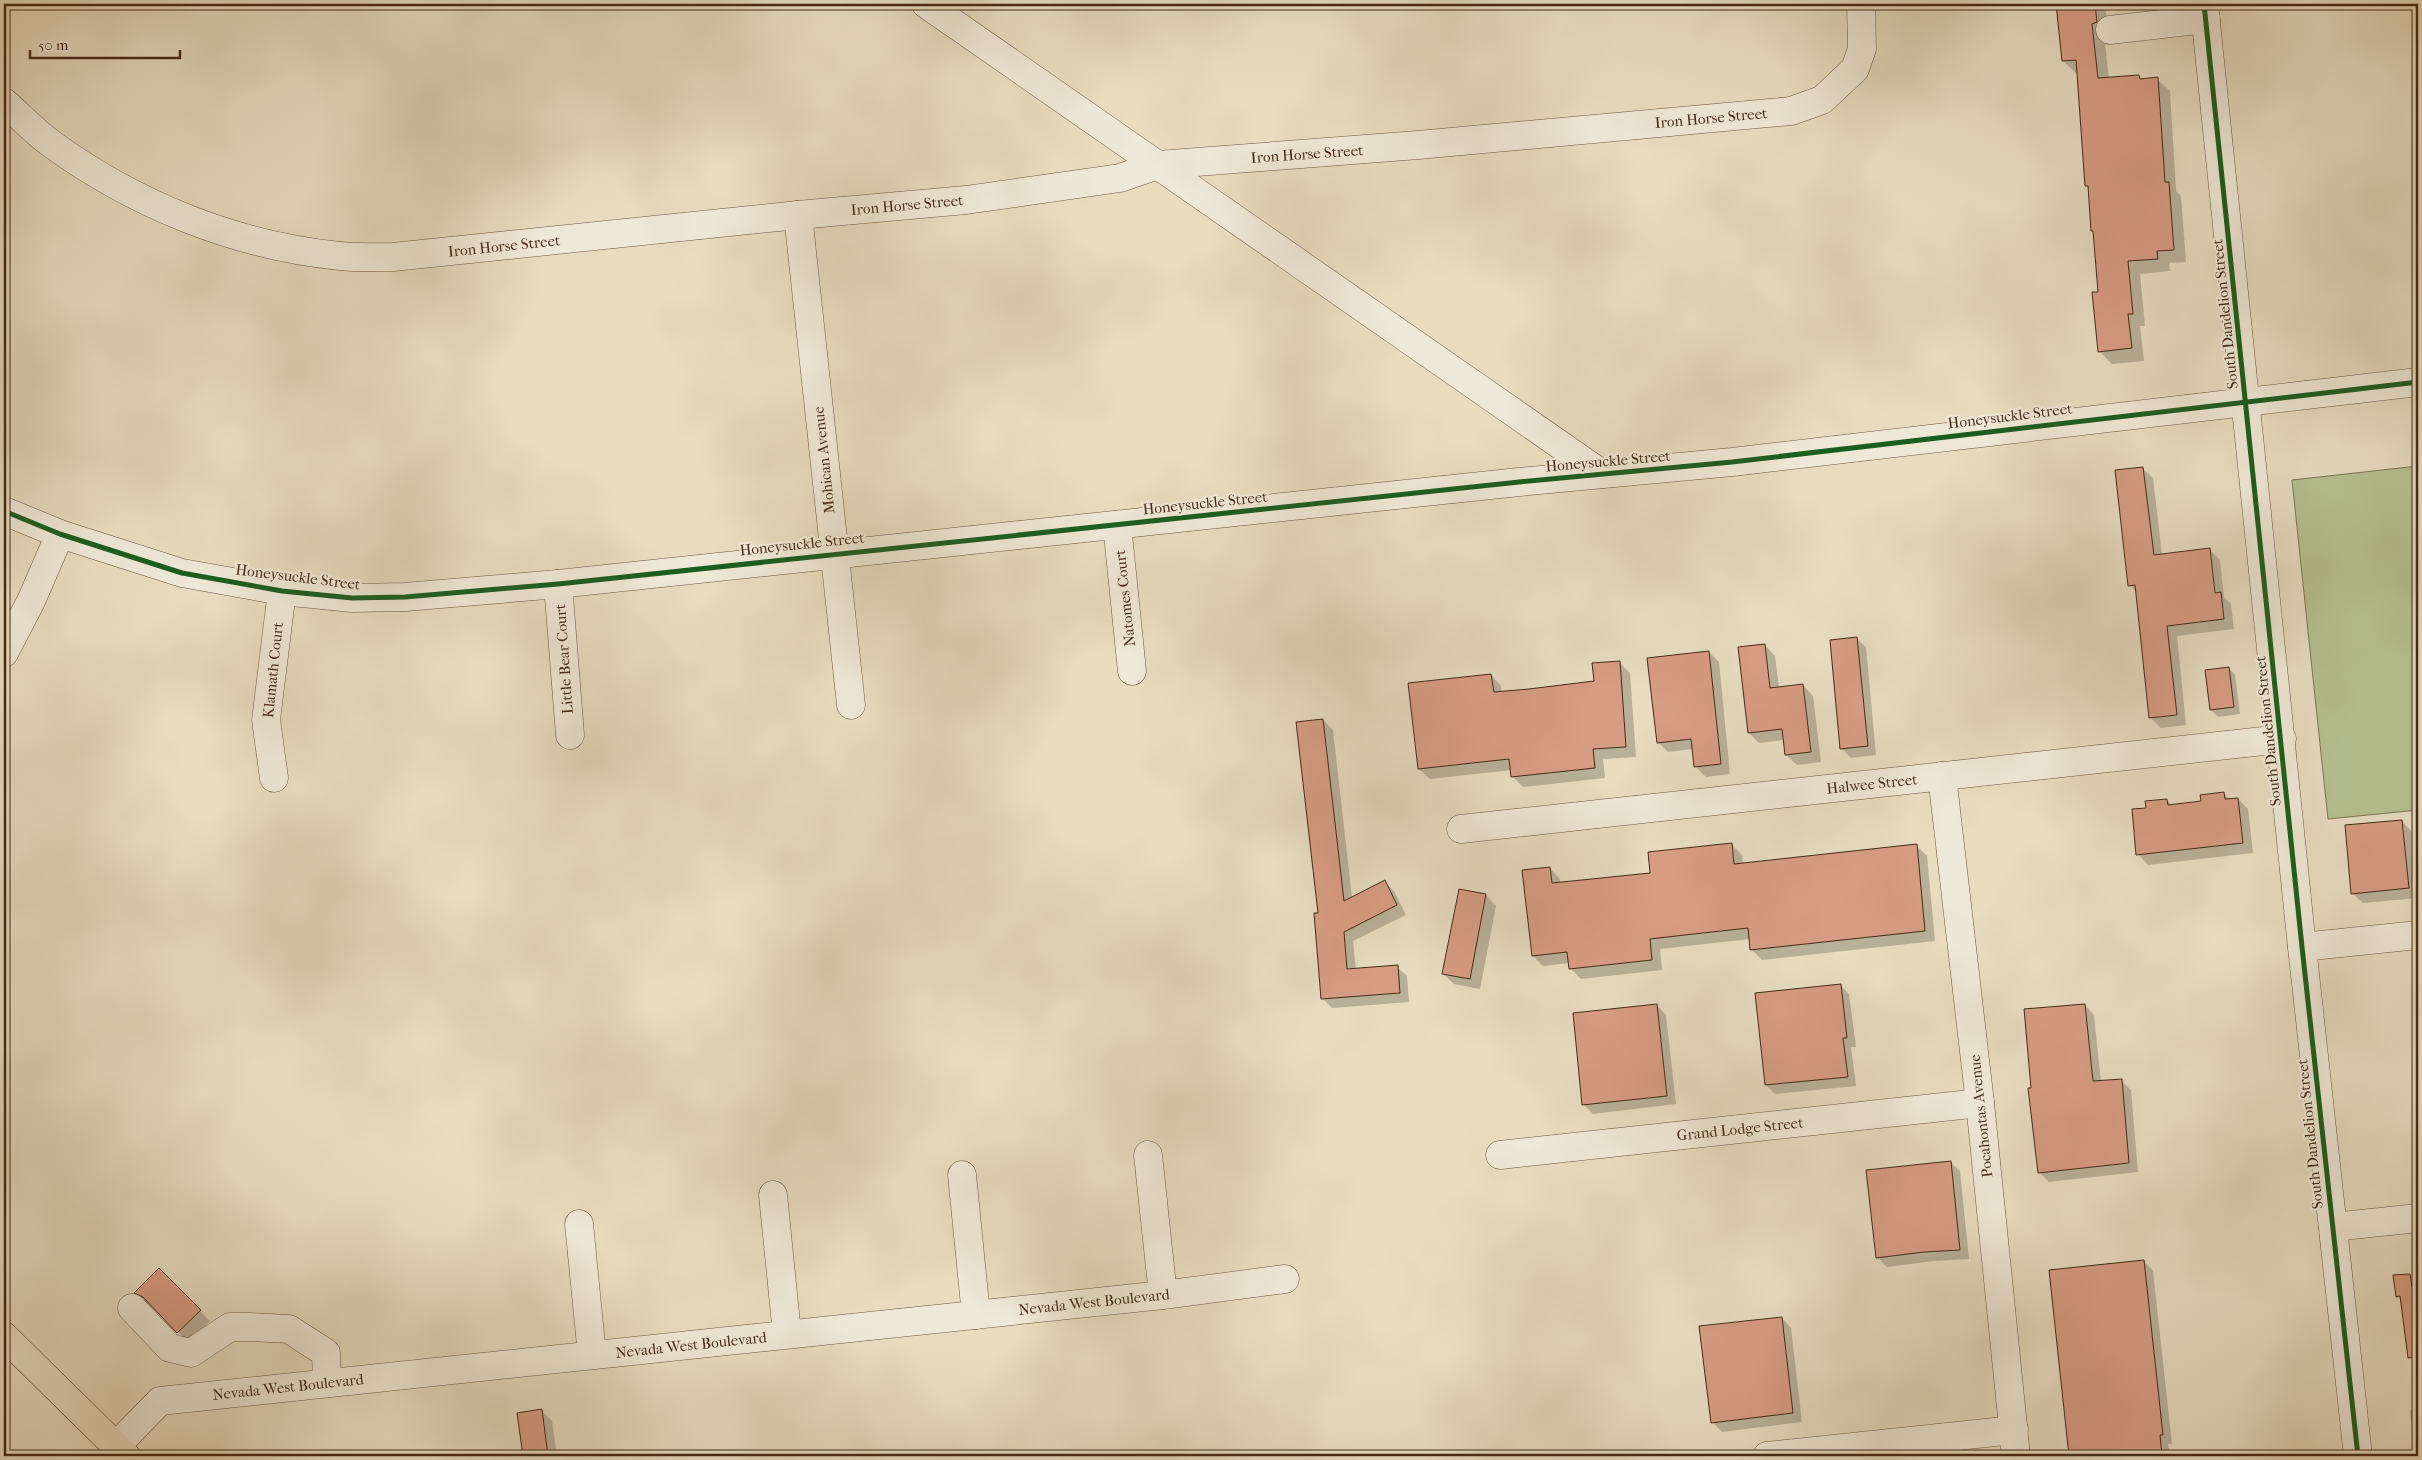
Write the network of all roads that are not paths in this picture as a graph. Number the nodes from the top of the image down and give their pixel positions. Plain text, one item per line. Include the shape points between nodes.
1 (926, 4) edge
2 (1861, 4) edge
3 (2205, 11) edge
4 (2110, 30) dead end
5 (4, 102) edge
6 (1158, 165) junction
7 (798, 215) junction
8 (2418, 382) edge
9 (2247, 400) junction
10 (1602, 474) junction
11 (4, 510) edge
12 (1117, 524) junction
13 (60, 534) junction
14 (834, 553) junction
15 (558, 584) junction
16 (282, 591) junction
17 (4, 653) edge
18 (1132, 672) dead end
19 (851, 705) dead end
20 (570, 735) dead end
21 (2282, 739) junction
22 (1942, 776) junction
23 (274, 778) dead end
24 (1461, 829) dead end
25 (2418, 935) edge
26 (2302, 947) junction
27 (1980, 1103) junction
28 (1500, 1155) dead end
29 (1148, 1156) dead end
30 (962, 1175) dead end
31 (773, 1195) dead end
32 (2418, 1218) edge
33 (579, 1224) dead end
34 (2333, 1227) junction
35 (1285, 1279) dead end
36 (1162, 1295) junction
37 (132, 1308) dead end
38 (976, 1315) junction
39 (788, 1334) junction
40 (4, 1336) edge
41 (592, 1355) junction
42 (327, 1383) junction
43 (2015, 1443) edge
44 (121, 1451) edge
45 (1767, 1456) edge
46 (2358, 1456) edge

1 - 6 street
2 - 6 street, Iron Horse Street via 1862,50 1855,69 1822,100 1791,111
3 - 4 street
3 - 9 street, South Dandelion Street
5 - 7 street, Iron Horse Street via 49,142 110,181 193,222 272,245 340,256 393,257
6 - 7 street, Iron Horse Street via 1120,178 1048,189
6 - 10 street
7 - 14 street, Mohican Avenue
8 - 9 street, Honeysuckle Street
9 - 10 street, Honeysuckle Street via 1732,462
9 - 21 street, South Dandelion Street
10 - 12 street, Honeysuckle Street
11 - 13 street, Honeysuckle Street
12 - 14 street, Honeysuckle Street
12 - 18 street, Natomes Court
13 - 16 street, Honeysuckle Street via 182,573
13 - 17 street
14 - 15 street, Honeysuckle Street
14 - 19 street, Mohican Avenue
15 - 16 street, Honeysuckle Street via 405,597 352,598
15 - 20 street, Little Bear Court
16 - 23 street, Klamath Court via 266,720
21 - 22 street, Halwee Street
21 - 26 street, South Dandelion Street
22 - 24 street, Halwee Street
22 - 27 street, Pocahontas Avenue
25 - 26 street
26 - 34 street, South Dandelion Street
27 - 28 street, Grand Lodge Street
27 - 43 street, Pocahontas Avenue
29 - 36 street
30 - 38 street
31 - 39 street
32 - 34 street
33 - 41 street
34 - 46 street, South Dandelion Street
35 - 36 street, Nevada West Boulevard
36 - 38 street, Nevada West Boulevard
37 - 42 street via 170,1348 191,1352 230,1327 289,1328 326,1353
38 - 39 street, Nevada West Boulevard
39 - 41 street, Nevada West Boulevard
40 - 44 highway
41 - 42 street, Nevada West Boulevard
42 - 44 street, Nevada West Boulevard via 160,1401
43 - 45 street

